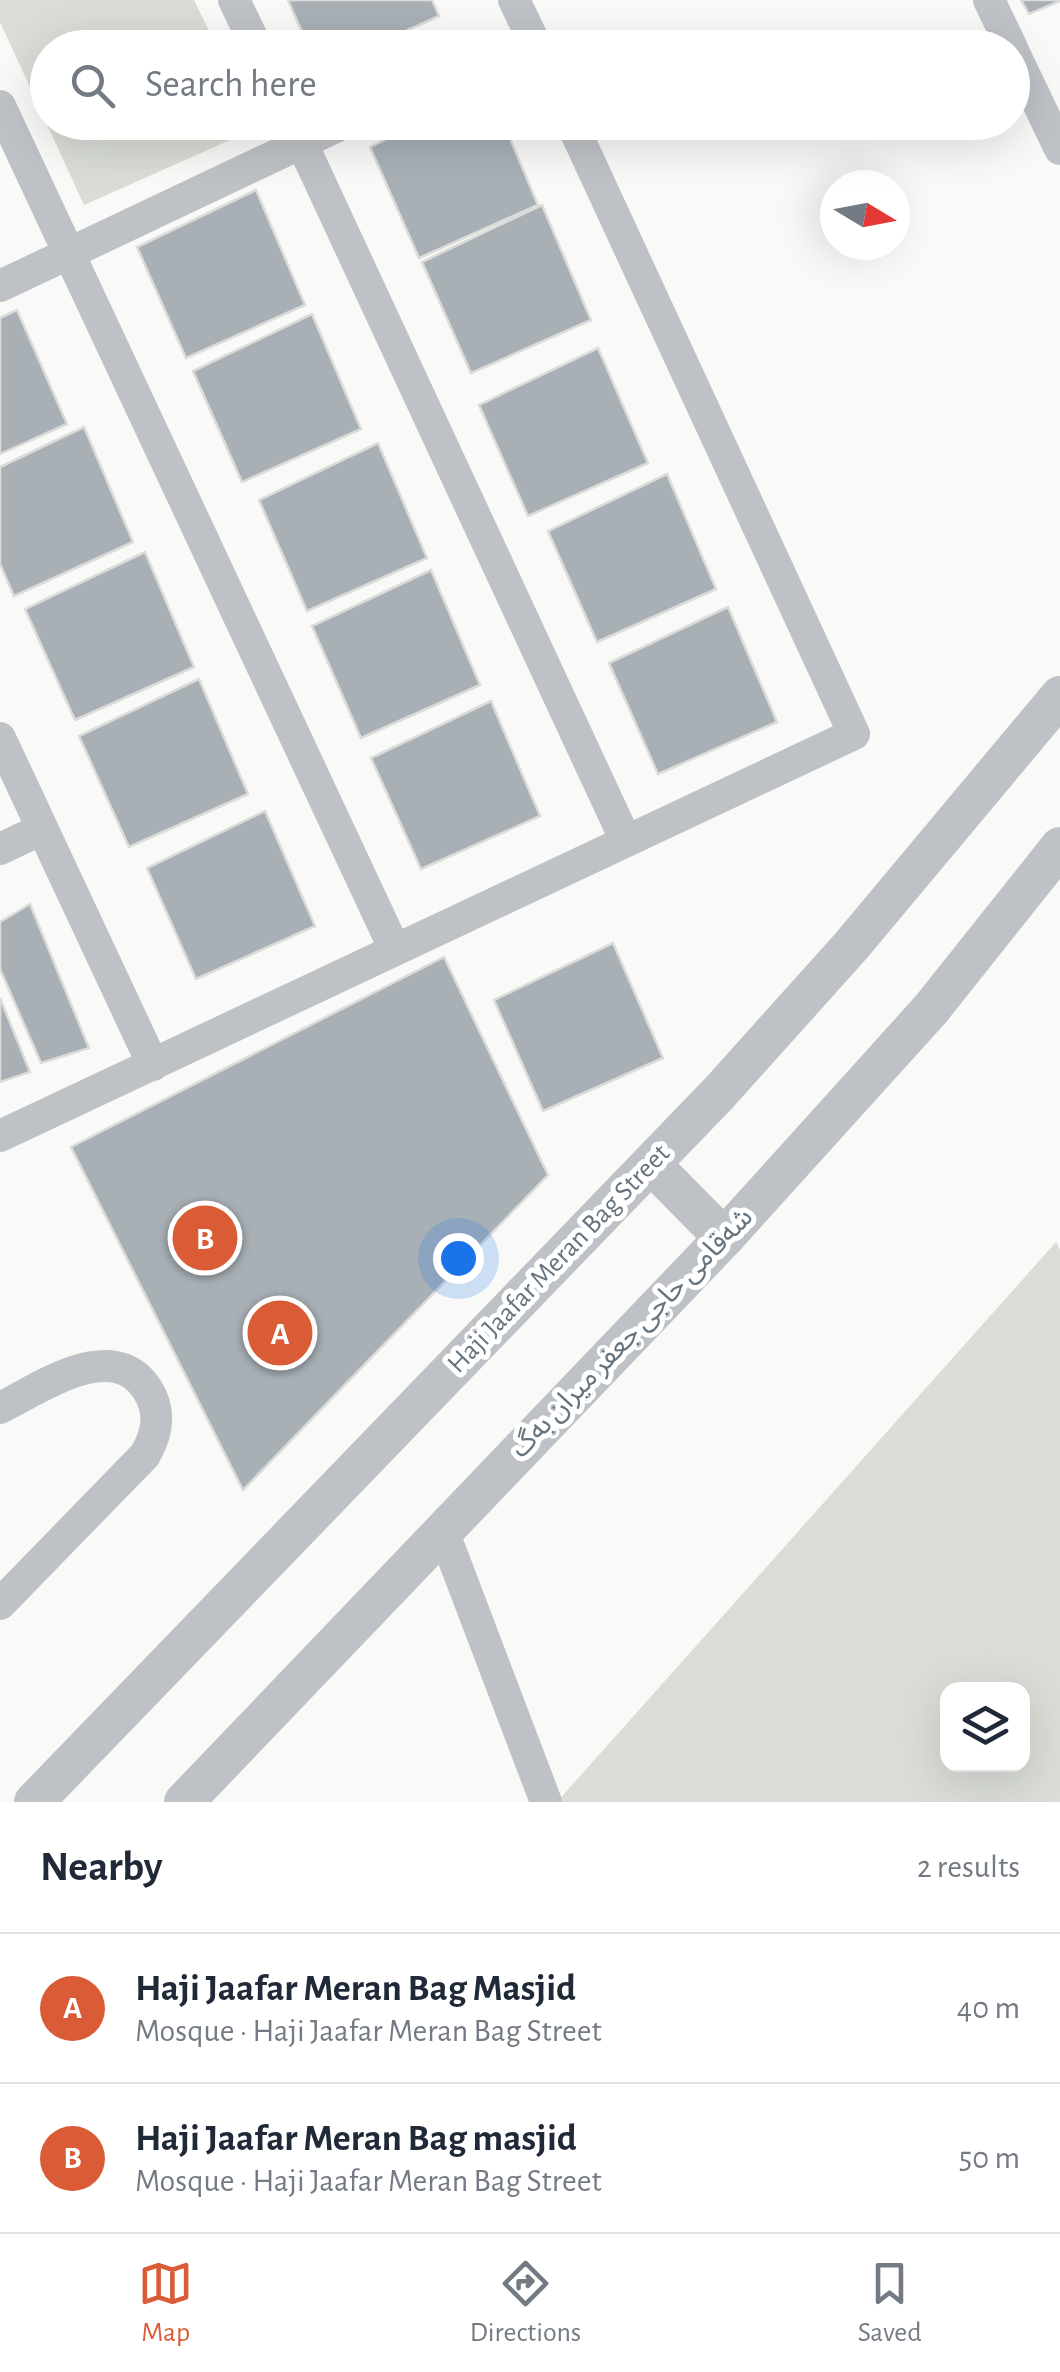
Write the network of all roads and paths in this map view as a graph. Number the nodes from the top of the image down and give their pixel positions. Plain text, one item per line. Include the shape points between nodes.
1 (234, 0) edge
2 (514, 0) edge
3 (989, 0) edge
4 (248, 30) edge
5 (521, 30) edge
6 (1003, 30) edge
7 (1030, 86) edge
8 (0, 106) edge
9 (284, 140) edge
10 (300, 140) edge
11 (579, 140) edge
12 (1060, 149) edge
13 (68, 253) junction
14 (0, 286) edge
15 (1060, 696) edge
16 (0, 738) edge
17 (42, 829) junction
18 (626, 842) junction
19 (1060, 847) edge
20 (0, 849) edge
21 (395, 950) junction
22 (152, 1065) junction
23 (0, 1136) edge
24 (651, 1164) junction
25 (724, 1238) junction
26 (0, 1408) edge
27 (443, 1531) junction
28 (0, 1604) edge
29 (34, 1802) edge
30 (184, 1802) edge
31 (546, 1802) edge

1 - 4 street
2 - 5 street
3 - 6 street
7 - 12 street
8 - 13 street
9 - 13 street
10 - 18 street
11 - 18 street via 854,734
13 - 14 street
13 - 21 street
15 - 24 street, Haji Jaafar Meran Bag Street via 852,946
16 - 17 street
17 - 20 street
17 - 22 street
18 - 21 street
19 - 25 street, شەقامی حاجی جعفر میران بەگ via 931,1010
21 - 22 street
22 - 23 street
24 - 25 street
24 - 29 street, Haji Jaafar Meran Bag Street
25 - 27 street, شەقامی حاجی جعفر میران بەگ
26 - 28 street via 71,1372 108,1365 143,1382 157,1418 144,1455
27 - 30 street, شەقامی حاجی جعفر میران بەگ
27 - 31 street

